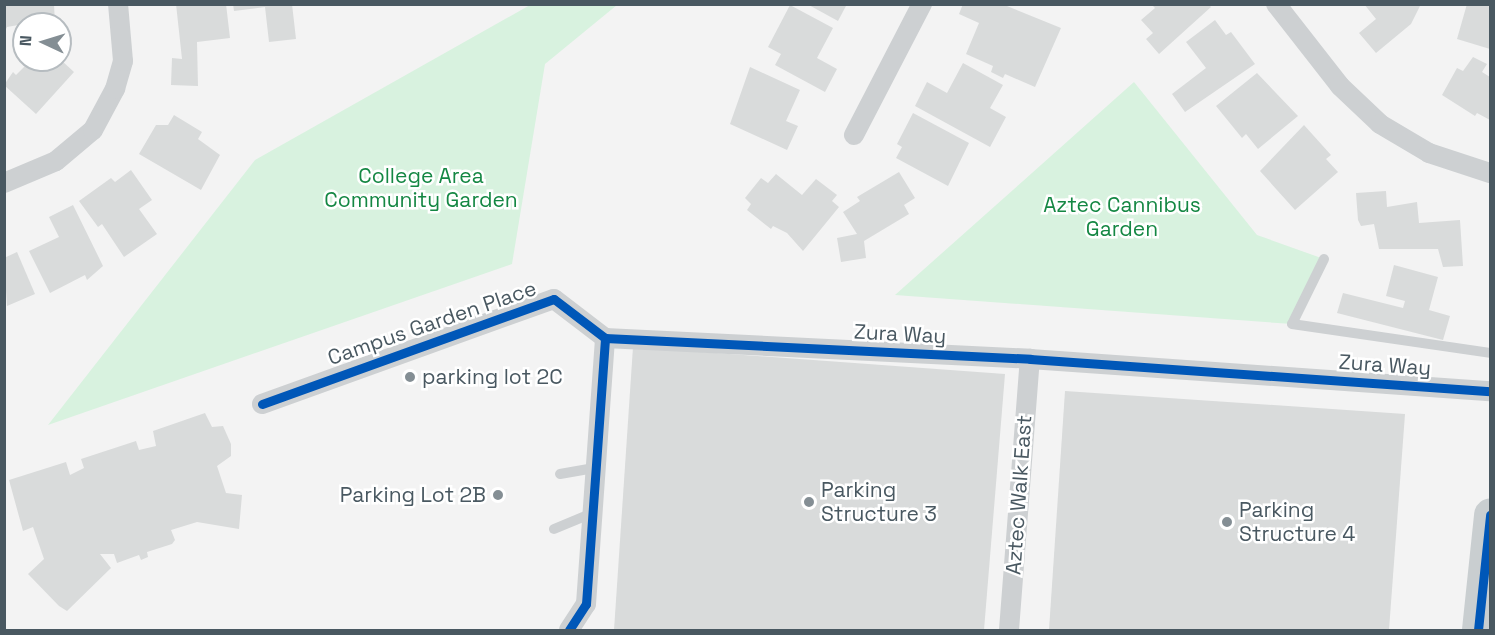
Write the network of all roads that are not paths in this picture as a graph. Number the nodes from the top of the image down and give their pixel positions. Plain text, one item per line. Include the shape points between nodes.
1 (118, 4) edge
2 (922, 4) edge
3 (1276, 4) edge
4 (854, 135) dead end
5 (1491, 173) edge
6 (4, 183) edge
7 (1324, 259) dead end
8 (605, 338) junction
9 (1491, 353) edge
10 (1030, 359) junction
11 (1491, 390) edge
12 (262, 404) dead end
13 (598, 466) junction
14 (560, 474) dead end
15 (596, 511) junction
16 (1491, 515) edge
17 (554, 529) dead end
18 (569, 630) edge
19 (1009, 630) edge
20 (1478, 630) edge

1 - 6 street via 123,61 115,89 93,130 56,161
2 - 4 street
3 - 5 street via 1340,86 1380,124 1429,153
7 - 9 lane via 1292,324
8 - 10 street, Zura Way
8 - 12 street, Campus Garden Place via 554,299
8 - 13 street
10 - 11 street, Zura Way
10 - 19 street, Aztec Walk East
13 - 14 lane
13 - 15 street
15 - 17 lane
15 - 18 street via 586,604
16 - 20 main road

